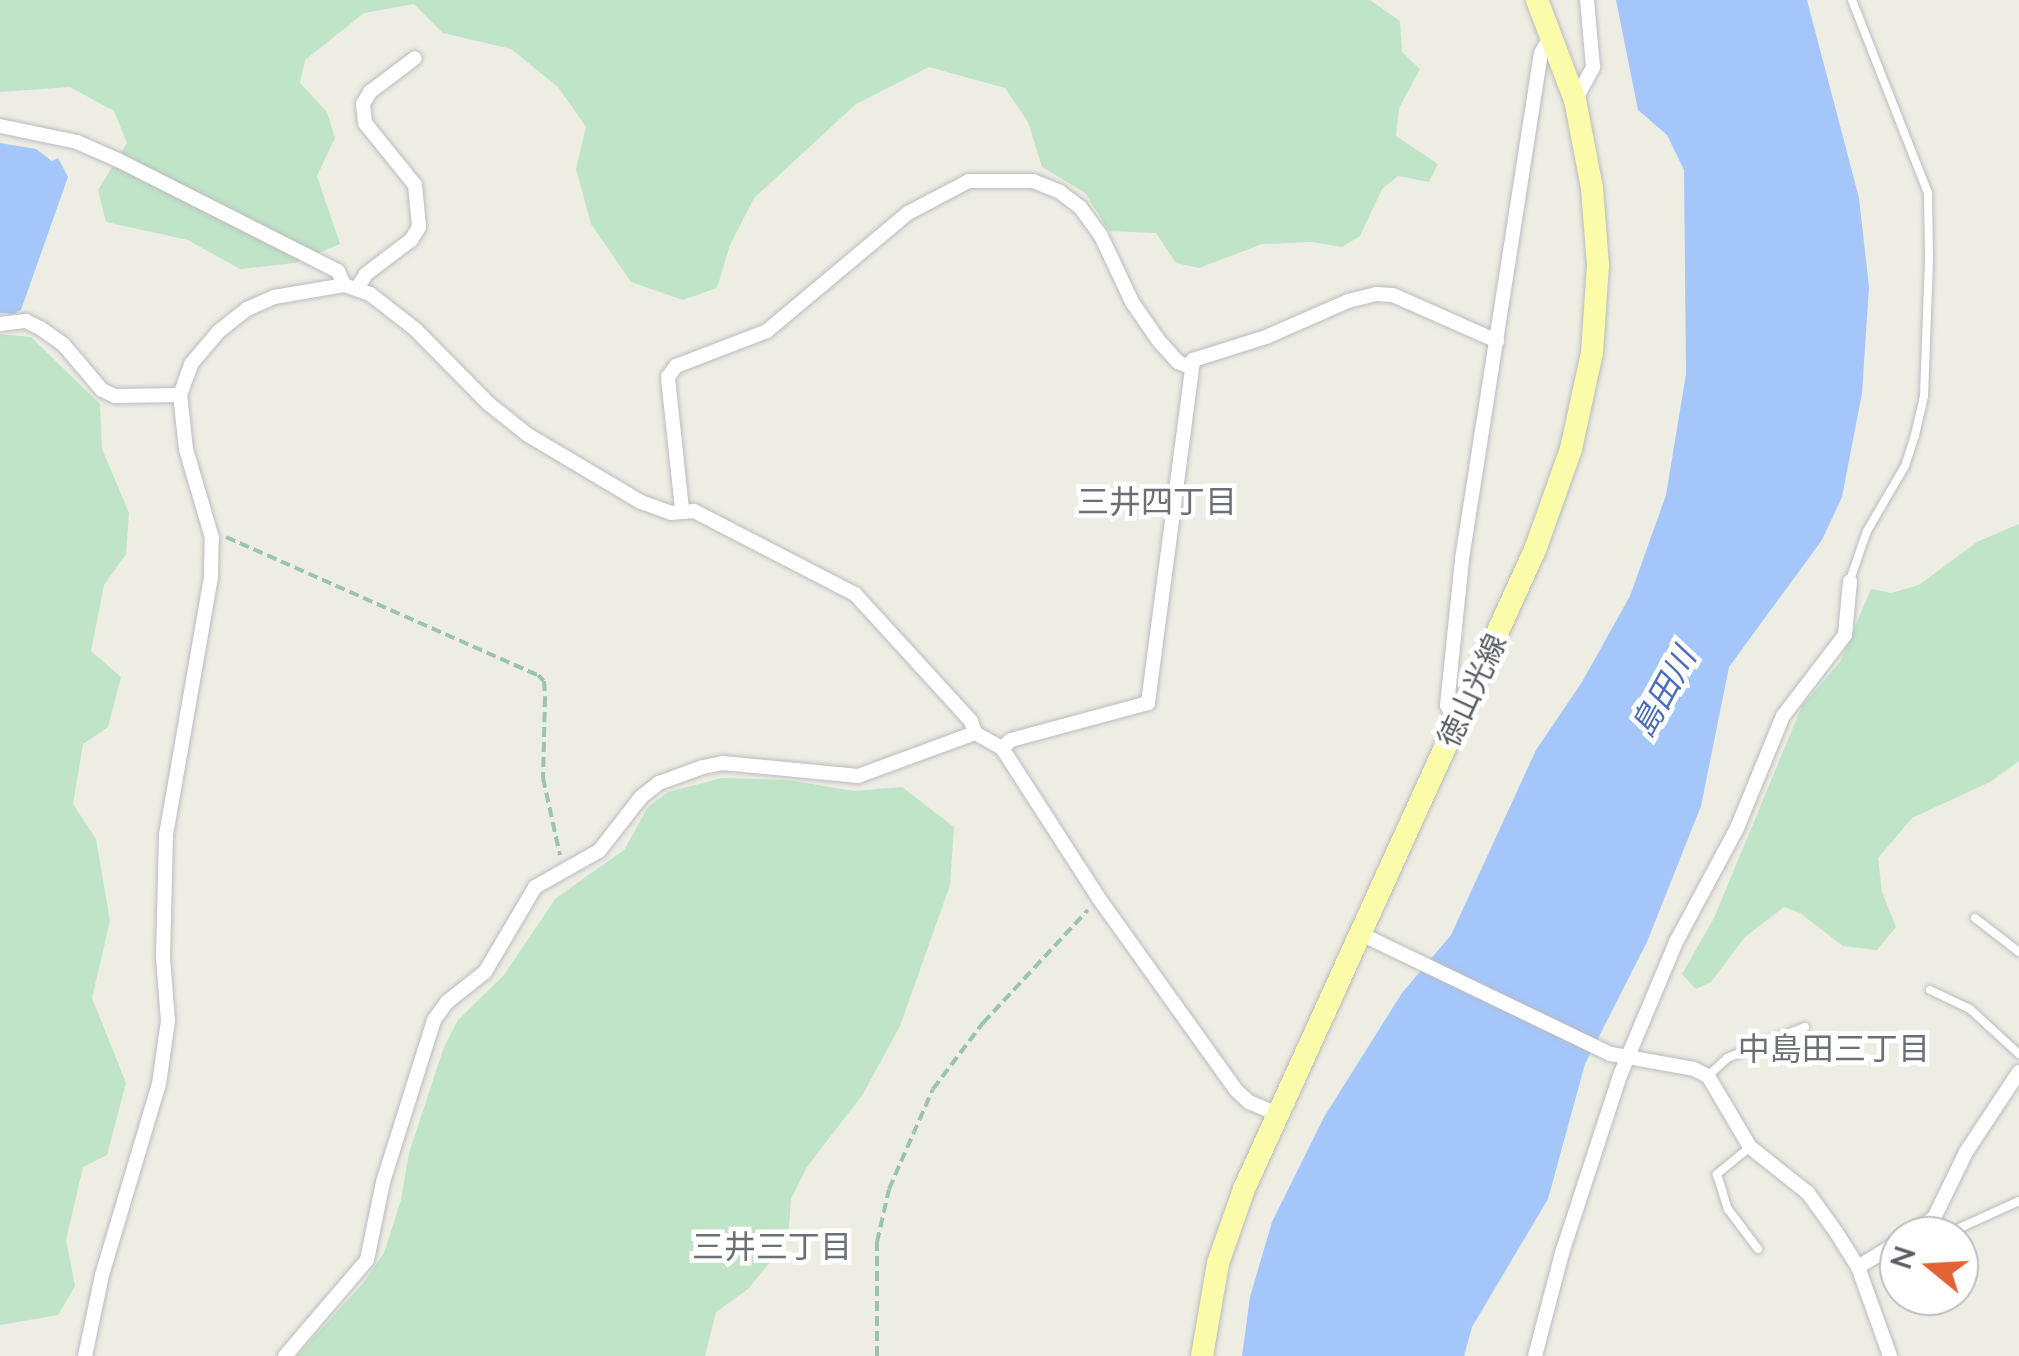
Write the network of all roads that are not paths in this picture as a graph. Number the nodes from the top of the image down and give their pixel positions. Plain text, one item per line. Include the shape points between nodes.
1 (1537, 0) edge
2 (1587, 0) edge
3 (1852, 0) edge
4 (1551, 36) junction
5 (415, 58) dead end
6 (1575, 100) junction
7 (0, 126) edge
8 (351, 286) junction
9 (0, 324) edge
10 (1497, 341) junction
11 (1190, 367) junction
12 (180, 395) junction
13 (682, 509) junction
14 (1850, 581) joint
15 (1456, 724) junction
16 (975, 733) junction
17 (1002, 748) junction
18 (1975, 918) dead end
19 (1357, 932) junction
20 (2019, 952) edge
21 (1930, 990) dead end
22 (1805, 1027) dead end
23 (2019, 1054) edge
24 (1628, 1059) junction
25 (2019, 1072) edge
26 (1708, 1076) junction
27 (1275, 1114) junction
28 (1750, 1147) junction
29 (2019, 1201) edge
30 (1935, 1216) edge
31 (1979, 1221) edge
32 (1758, 1249) dead end
33 (1879, 1254) edge
34 (1858, 1267) junction
35 (85, 1356) edge
36 (284, 1356) edge
37 (1202, 1356) edge
38 (1535, 1356) edge
39 (1890, 1356) edge

1 - 4 main road, 徳山光線
2 - 6 street via 1593,67
3 - 14 lane via 1928,193 1929,257 1924,396 1915,436
4 - 6 main road, 徳山光線
4 - 10 street via 1541,54
5 - 8 street via 363,104 366,123 415,186 418,227 411,240
6 - 15 main road, 徳山光線 via 1598,265 1592,353 1571,449 1535,550
7 - 8 street via 77,142 118,160 338,271
8 - 12 street via 274,297 247,309 191,364
8 - 13 street via 416,329 528,435 640,502
9 - 12 street via 26,321 40,328 115,396
10 - 11 street via 1408,301 1376,294 1218,349
10 - 15 street via 1450,652 1447,705
11 - 13 street via 1159,341 1080,207 1033,182 969,180 908,213 768,331 676,366 668,376
11 - 17 street via 1148,703
12 - 35 street via 186,449 212,538 202,639 166,835 165,1055
13 - 16 street via 855,594
14 - 24 street via 1845,636 1782,716
15 - 19 main road, 徳山光線
16 - 17 street
16 - 36 street via 858,776 722,763 704,767 659,783 599,851 535,887 485,972 434,1020 383,1182 367,1260
17 - 27 street via 1236,1090
18 - 20 lane
19 - 24 street
19 - 27 main road, 徳山光線
21 - 23 lane via 1970,1008
22 - 26 lane via 1726,1058
24 - 26 street
24 - 38 street via 1562,1252
25 - 30 street via 1966,1152
26 - 28 street
27 - 37 main road, 徳山光線 via 1218,1263
28 - 32 lane via 1717,1174 1728,1210
28 - 34 street via 1808,1193
29 - 31 lane
33 - 34 street
34 - 39 street

